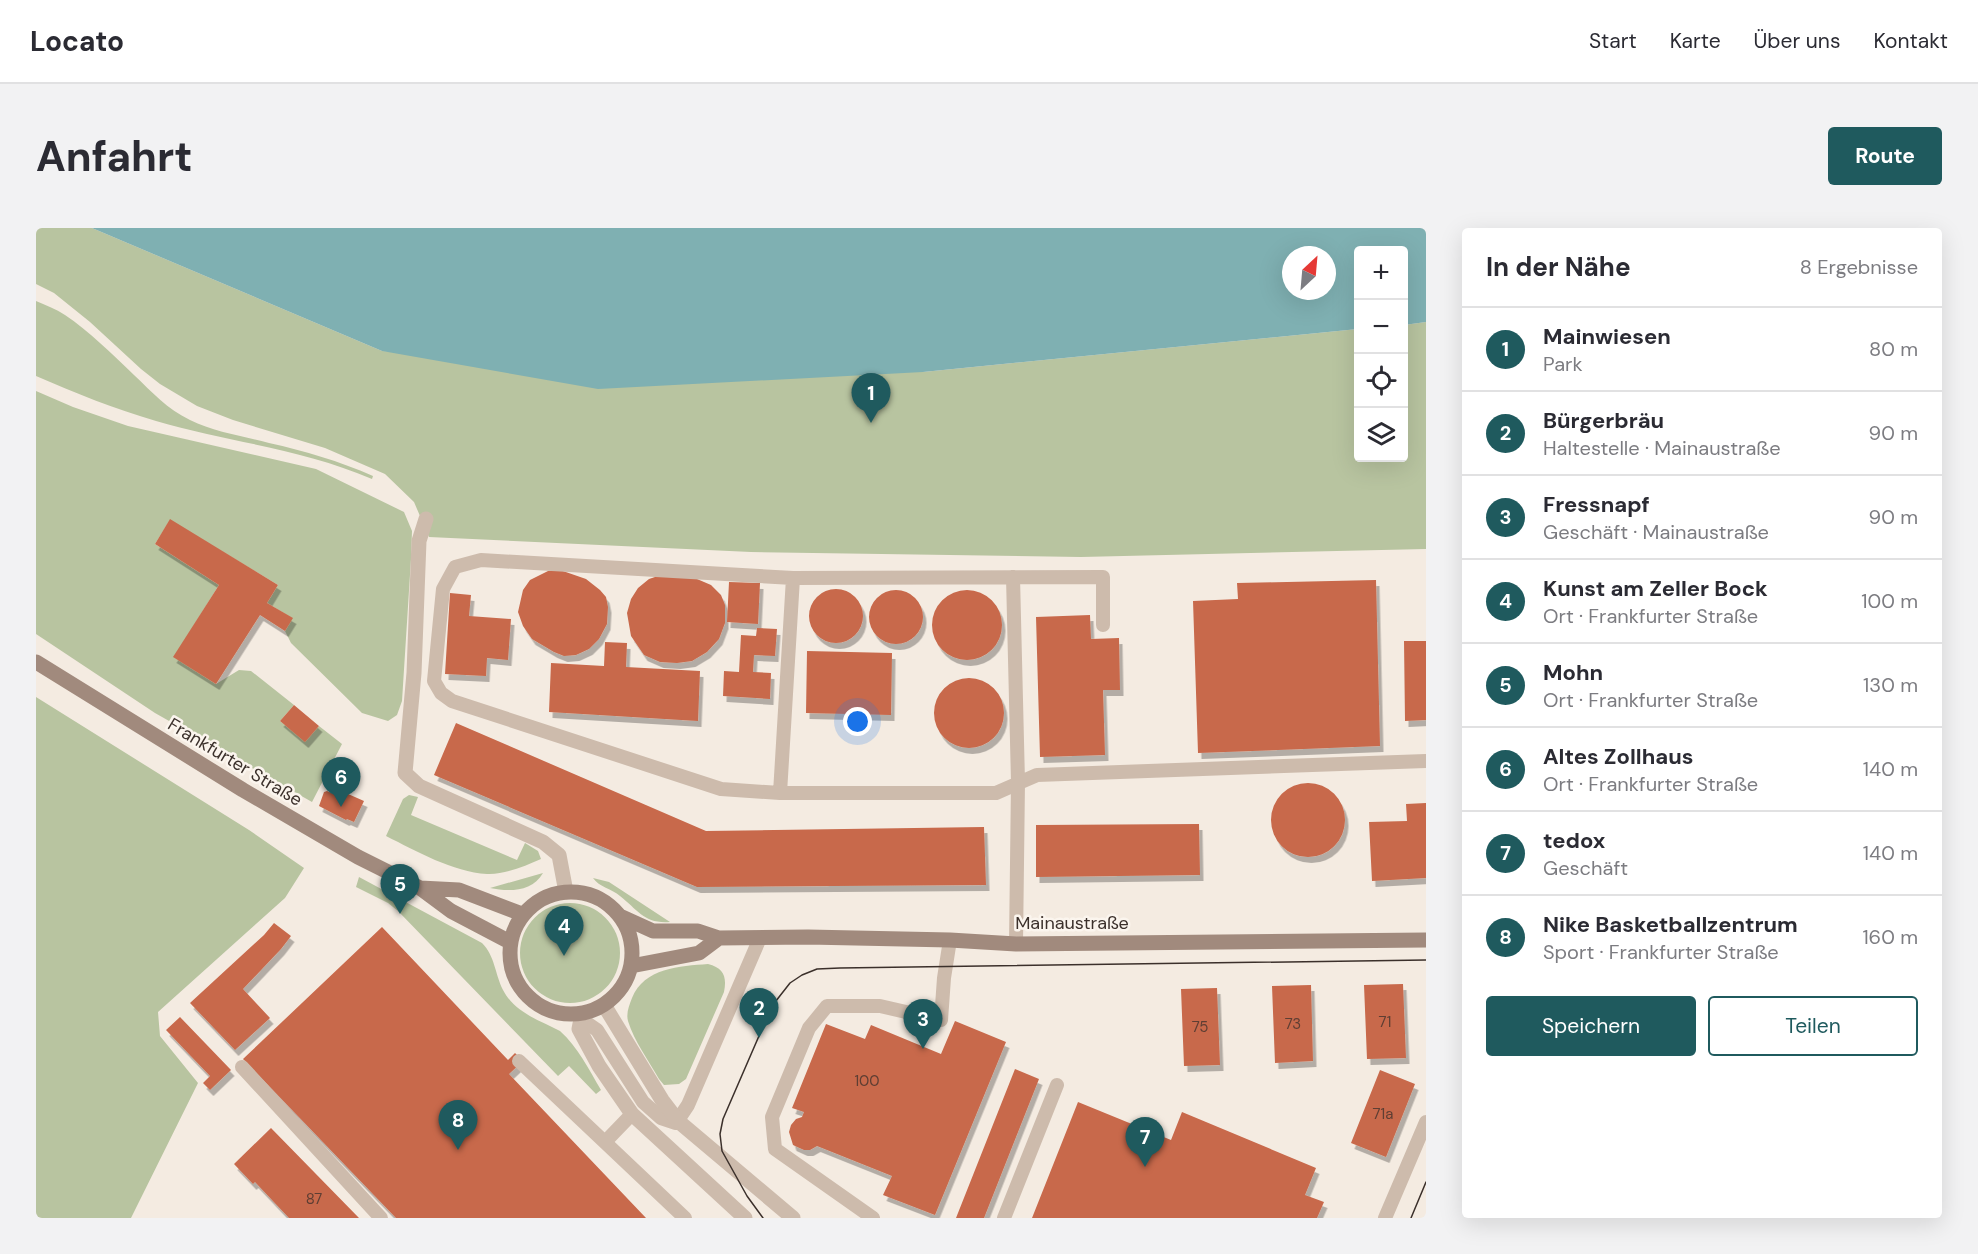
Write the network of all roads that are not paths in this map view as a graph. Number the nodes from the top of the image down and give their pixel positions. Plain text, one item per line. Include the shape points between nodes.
1 (426, 519) dead end
2 (1013, 577) junction
3 (794, 578) junction
4 (1103, 625) dead end
5 (36, 662) edge
6 (1426, 761) edge
7 (1017, 782) junction
8 (780, 793) junction
9 (420, 888) junction
10 (566, 892) junction
11 (522, 914) junction
12 (620, 916) junction
13 (719, 938) junction
14 (760, 938) junction
15 (950, 940) junction
16 (1426, 940) edge
17 (510, 942) junction
18 (1016, 944) junction
19 (631, 966) junction
20 (604, 1005) junction
21 (580, 1016) junction
22 (519, 1061) dead end
23 (242, 1067) dead end
24 (1057, 1085) dead end
25 (632, 1114) junction
26 (678, 1121) junction
27 (1426, 1122) edge
28 (605, 1142) junction
29 (381, 1218) edge
30 (685, 1218) edge
31 (745, 1218) edge
32 (793, 1218) edge
33 (873, 1218) edge
34 (1004, 1218) edge
35 (1385, 1218) edge

1 - 10 street via 419,541 405,773 419,786 543,842 559,855
2 - 3 lane
2 - 4 lane via 1103,577
2 - 7 lane
3 - 8 lane
3 - 8 lane via 481,560 455,567 443,589 435,681 441,693 452,701 720,789
5 - 9 main road, Frankfurter Straße via 358,857
6 - 7 lane via 1037,775
7 - 8 lane via 996,793
7 - 18 lane
9 - 11 main road, Frankfurter Straße via 459,890
9 - 17 main road, Frankfurter Straße via 451,911
10 - 11 main road via 549,895
10 - 12 main road via 596,897
11 - 17 main road
12 - 13 main road, Mainaustraße via 653,931 698,931
12 - 19 main road via 629,931
13 - 14 main road, Mainaustraße
13 - 19 main road via 699,953
14 - 15 main road, Mainaustraße
14 - 26 lane
15 - 18 main road, Mainaustraße
15 - 33 lane via 940,1020 880,1006 827,1006 809,1028 772,1117 775,1149
16 - 18 main road, Mainaustraße
17 - 21 main road via 515,979 526,995 541,1007
19 - 20 main road via 621,989
20 - 21 main road
20 - 26 street
21 - 25 street via 579,1029
21 - 26 lane via 597,1030 643,1102 661,1118
22 - 28 lane
23 - 29 lane
24 - 34 lane
25 - 28 lane
25 - 31 street
26 - 32 street
27 - 35 lane
28 - 30 lane

